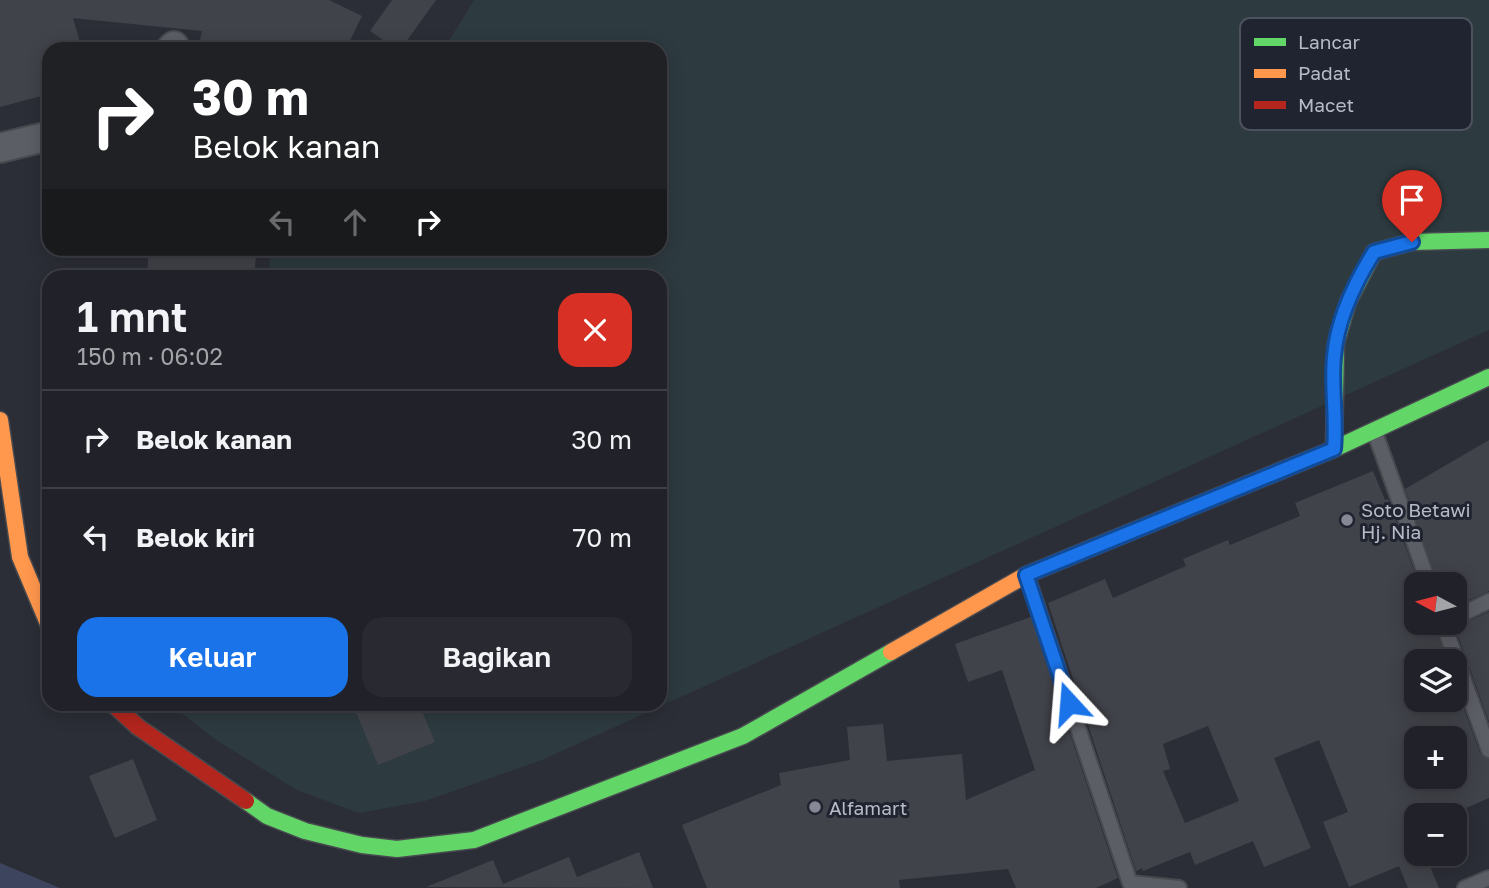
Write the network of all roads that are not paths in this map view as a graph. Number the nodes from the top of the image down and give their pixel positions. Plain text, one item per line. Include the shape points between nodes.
1 (42, 138) edge
2 (0, 148) edge
3 (1489, 240) edge
4 (1489, 377) edge
5 (0, 420) edge
6 (1374, 429) junction
7 (1334, 449) junction
8 (1425, 572) edge
9 (1026, 575) junction
10 (1489, 601) edge
11 (42, 609) edge
12 (1467, 612) edge
13 (1448, 635) edge
14 (121, 711) edge
15 (1489, 750) edge
16 (1489, 878) edge
17 (1179, 888) edge
18 (1465, 888) edge

1 - 2 street
3 - 7 main road via 1412,242 1374,252 1350,292 1334,357
4 - 6 main road
5 - 11 main road via 20,557
6 - 7 main road
6 - 8 lane
7 - 9 main road
9 - 14 main road via 743,736 474,840 440,846 397,849 362,845 267,816
9 - 17 lane via 1130,883
10 - 12 lane
13 - 15 lane
16 - 18 lane

